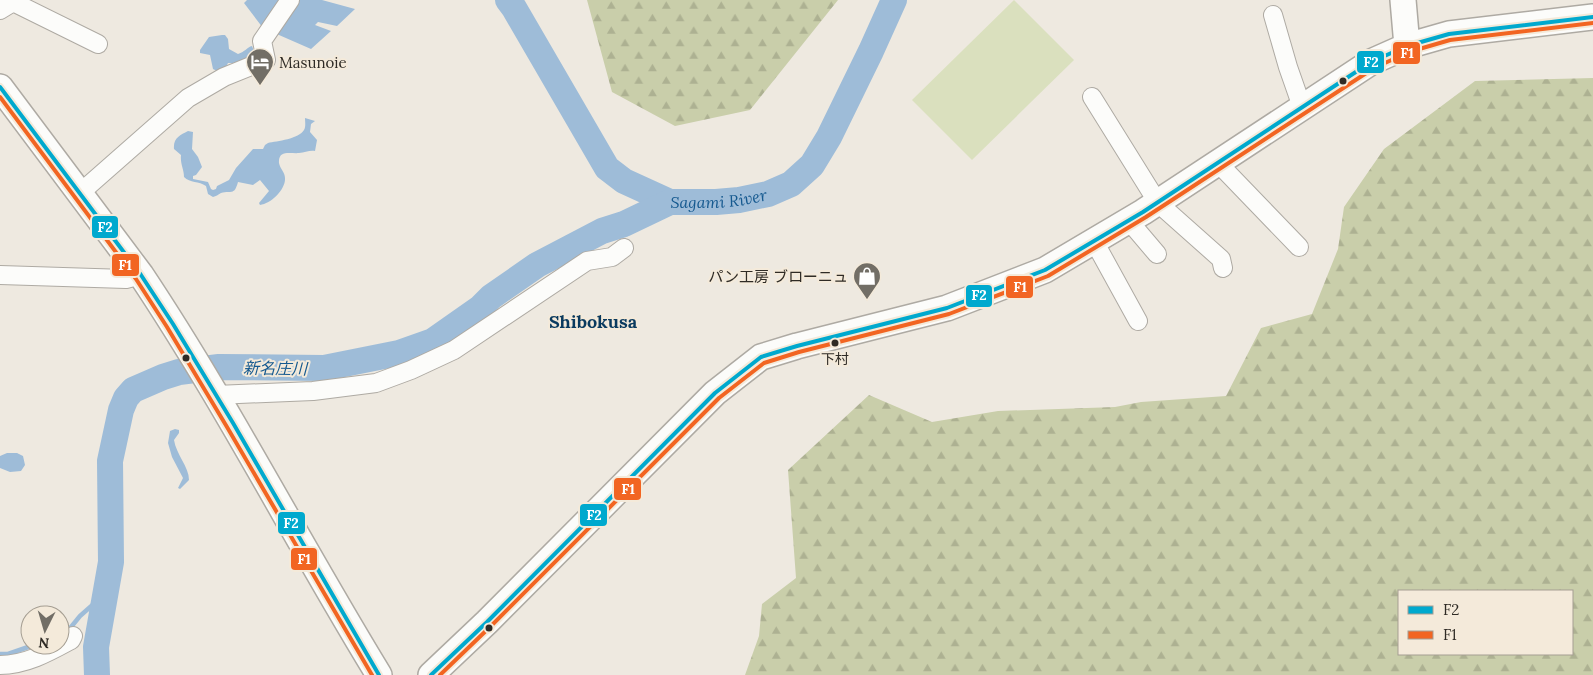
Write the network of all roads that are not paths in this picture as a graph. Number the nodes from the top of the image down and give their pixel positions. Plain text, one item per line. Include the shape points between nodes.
1 (290, 0) edge
2 (1403, 0) edge
3 (9, 4) edge
4 (1273, 15) dead end
5 (1593, 17) edge
6 (98, 44) dead end
7 (1407, 46) junction
8 (0, 87) edge
9 (1092, 97) dead end
10 (1302, 107) junction
11 (1218, 163) junction
12 (80, 193) junction
13 (1158, 203) junction
14 (1129, 221) junction
15 (1094, 241) junction
16 (1299, 247) dead end
17 (624, 248) dead end
18 (1157, 254) dead end
19 (1223, 268) dead end
20 (0, 275) edge
21 (141, 275) junction
22 (1138, 321) dead end
23 (215, 393) junction
24 (73, 636) dead end
25 (0, 666) edge
26 (379, 675) edge
27 (431, 675) edge

1 - 12 street via 262,41 266,60 224,77 188,98
2 - 7 street
3 - 6 street
4 - 10 street
5 - 7 street via 1449,34
7 - 10 street via 1372,62
8 - 12 street
9 - 13 street
10 - 11 street
11 - 13 street
11 - 16 street
12 - 21 street
13 - 14 street
13 - 19 street via 1220,259
14 - 15 street
14 - 18 street
15 - 22 street
15 - 27 street via 1045,270 947,308 761,357 715,393
17 - 23 street via 612,257 587,261 454,350 376,383 313,391
20 - 21 street via 126,280
21 - 23 street
23 - 26 street
24 - 25 street via 33,659

